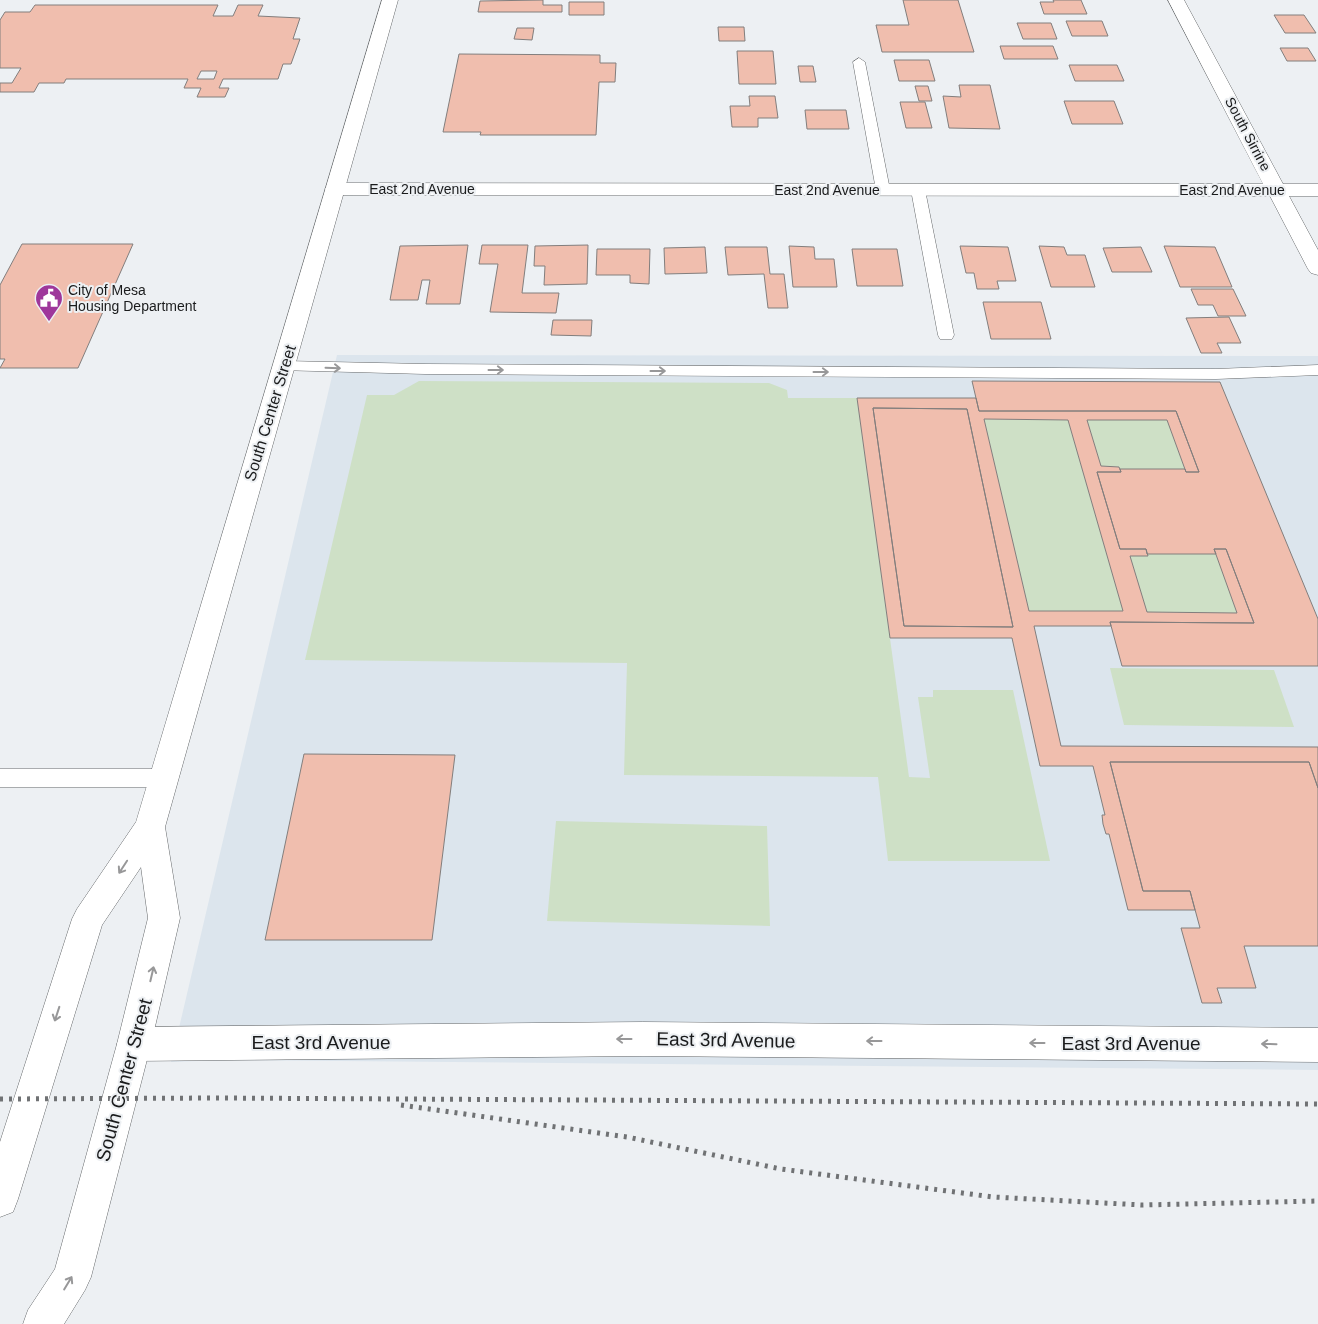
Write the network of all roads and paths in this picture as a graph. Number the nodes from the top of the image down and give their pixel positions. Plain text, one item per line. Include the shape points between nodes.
1 (390, 0) edge
2 (1176, 0) edge
3 (859, 62) dead end
4 (335, 189) junction
5 (883, 190) junction
6 (918, 190) junction
7 (1277, 190) junction
8 (1318, 190) edge
9 (1318, 269) edge
10 (946, 336) dead end
11 (284, 366) junction
12 (1318, 370) edge
13 (0, 778) edge
14 (163, 778) junction
15 (150, 827) junction
16 (134, 1044) junction
17 (1318, 1045) edge
18 (0, 1199) edge
19 (42, 1324) edge

1 - 4 street, South Center Street
2 - 7 street, South Sirrine
3 - 5 lane
4 - 5 street, East 2nd Avenue
4 - 11 street, South Center Street
5 - 6 street, East 2nd Avenue
6 - 7 street, East 2nd Avenue
6 - 10 lane
7 - 8 street, East 2nd Avenue
7 - 9 street, South Sirrine
11 -> 12 lane via 1198,374
11 - 14 street, South Center Street
13 - 14 lane
14 - 15 street, South Center Street
16 -> 15 street, South Center Street via 164,918
15 -> 18 street, South Center Street via 88,919
17 -> 16 street, East 3rd Avenue via 643,1039
19 -> 16 street, South Center Street via 72,1276

